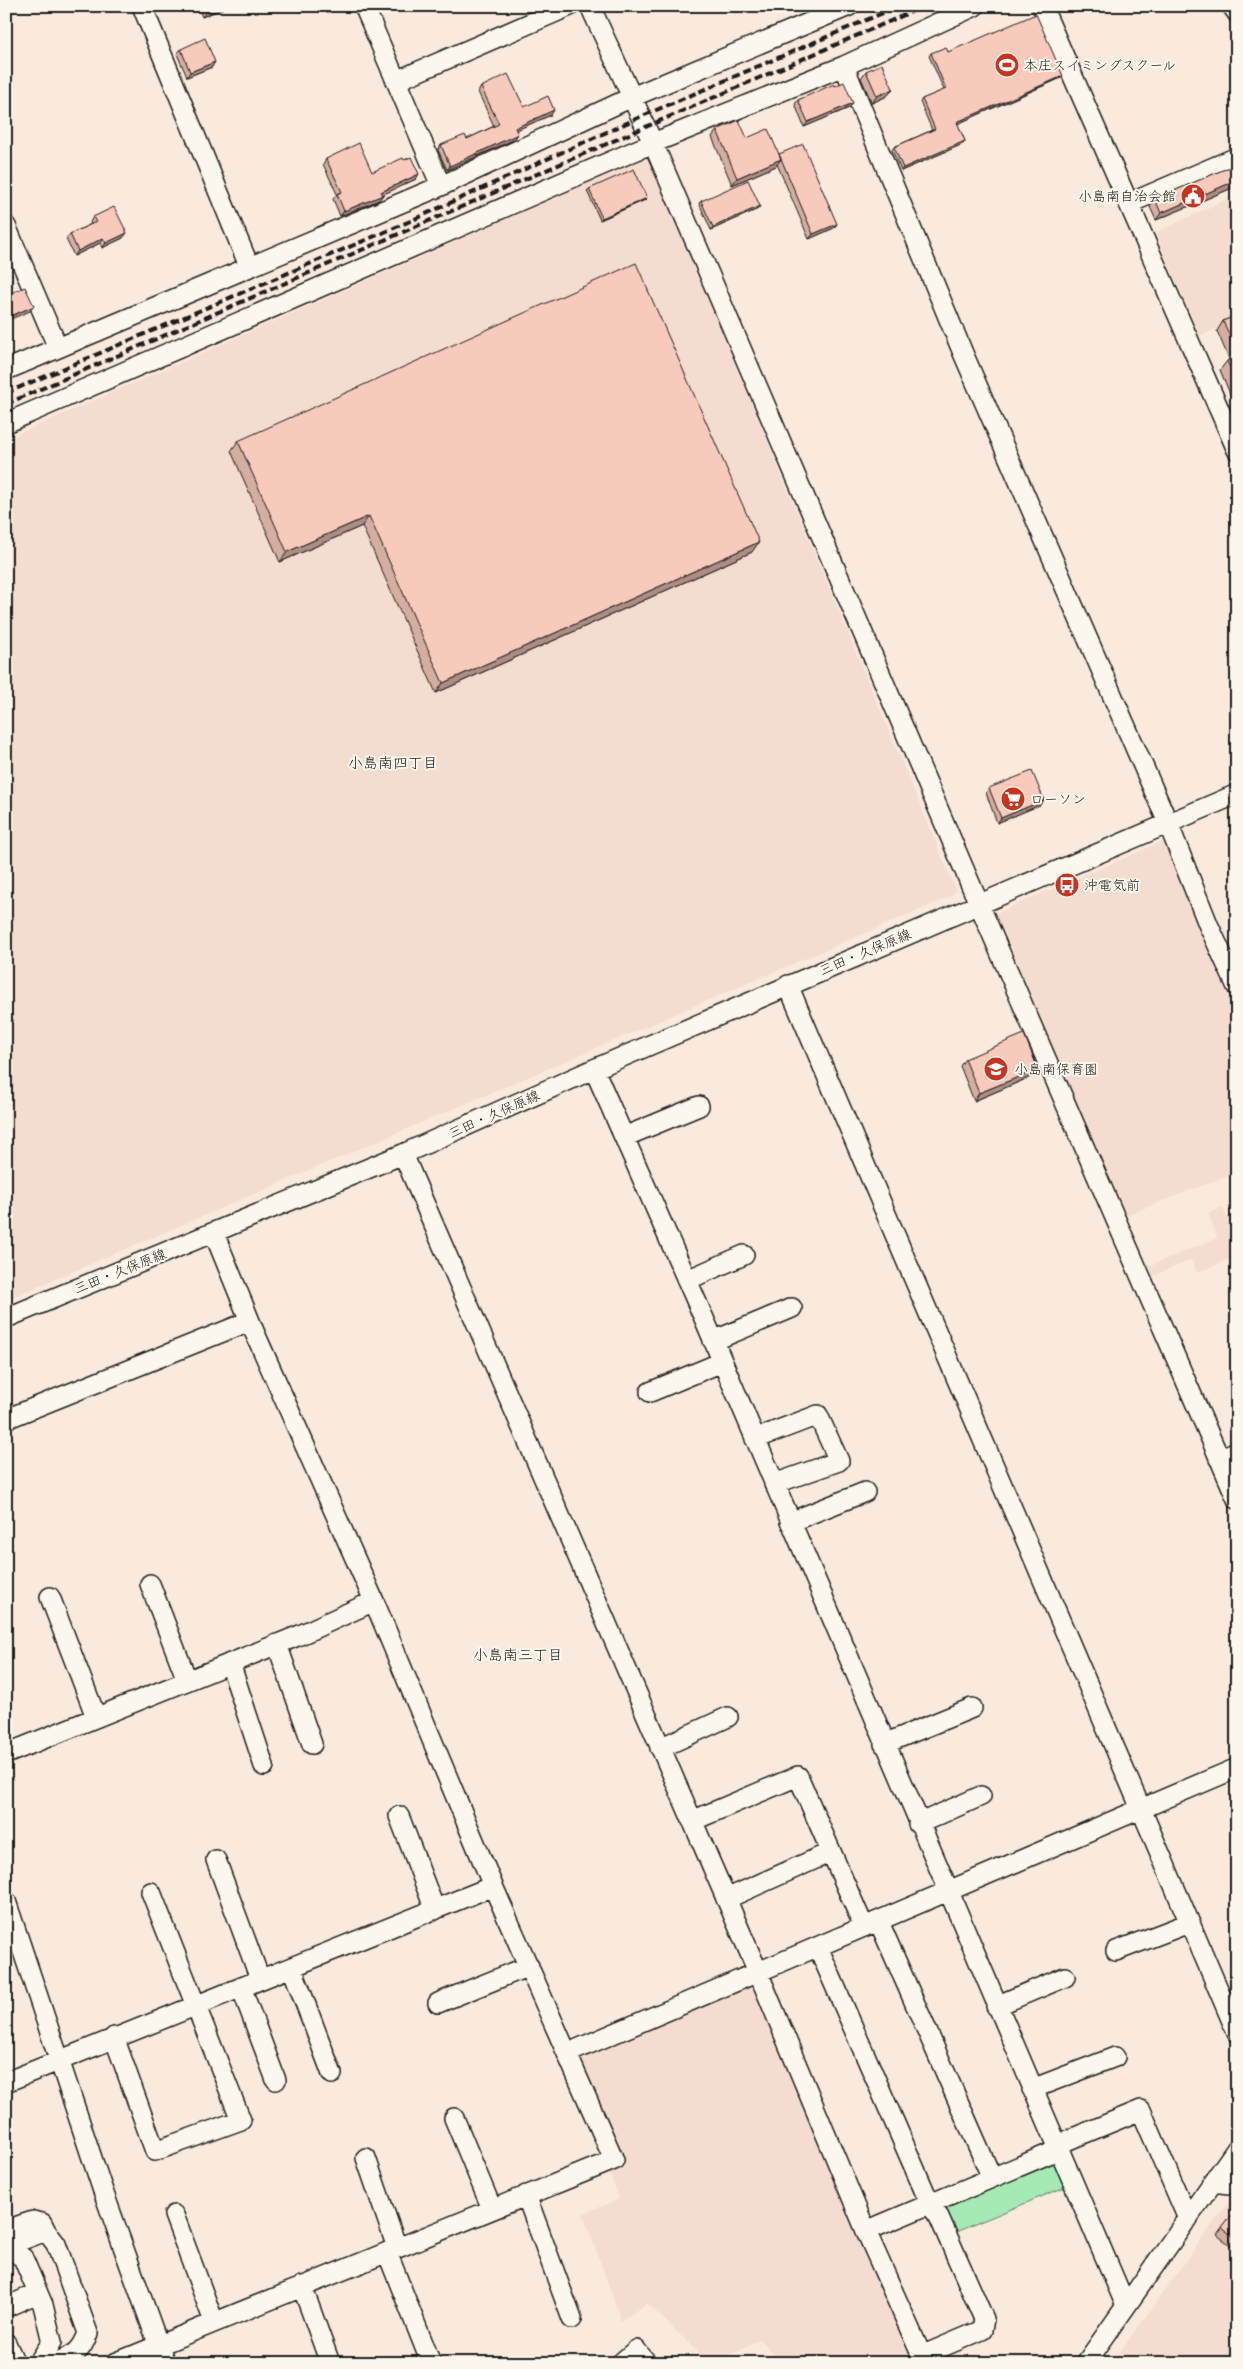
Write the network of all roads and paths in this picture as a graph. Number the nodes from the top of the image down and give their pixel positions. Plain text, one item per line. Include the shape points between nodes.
1 (142, 6) edge
2 (364, 6) edge
3 (570, 6) edge
4 (590, 6) edge
5 (849, 6) edge
6 (975, 6) edge
7 (1042, 6) edge
8 (1232, 6) edge
9 (1237, 13) edge
10 (844, 66) junction
11 (396, 81) junction
12 (632, 97) junction
13 (653, 143) junction
14 (1237, 157) edge
15 (441, 186) junction
16 (1130, 202) junction
17 (6, 226) edge
18 (249, 266) junction
19 (58, 348) junction
20 (6, 370) edge
21 (6, 424) edge
22 (1237, 450) edge
23 (1237, 794) edge
24 (1168, 823) junction
25 (979, 904) junction
26 (788, 985) junction
27 (1237, 987) edge
28 (594, 1069) junction
29 (699, 1106) dead end
30 (624, 1137) junction
31 (403, 1154) junction
32 (214, 1233) junction
33 (744, 1255) dead end
34 (687, 1280) junction
35 (792, 1308) dead end
36 (6, 1318) edge
37 (250, 1321) junction
38 (713, 1341) junction
39 (722, 1362) junction
40 (650, 1392) dead end
41 (6, 1419) edge
42 (755, 1439) junction
43 (1237, 1451) edge
44 (1219, 1459) junction
45 (774, 1484) junction
46 (865, 1492) dead end
47 (1237, 1499) edge
48 (790, 1522) junction
49 (150, 1584) dead end
50 (50, 1597) dead end
51 (374, 1602) junction
52 (277, 1644) junction
53 (230, 1663) junction
54 (187, 1680) junction
55 (972, 1708) dead end
56 (96, 1717) junction
57 (728, 1717) dead end
58 (312, 1744) dead end
59 (884, 1744) junction
60 (660, 1748) junction
61 (6, 1754) edge
62 (264, 1766) dead end
63 (1237, 1768) edge
64 (981, 1796) dead end
65 (1139, 1809) junction
66 (399, 1816) dead end
67 (692, 1821) junction
68 (918, 1824) junction
69 (831, 1852) junction
70 (216, 1860) dead end
71 (493, 1886) junction
72 (151, 1892) dead end
73 (948, 1893) junction
74 (726, 1899) junction
75 (6, 1902) edge
76 (436, 1910) junction
77 (1189, 1923) junction
78 (872, 1924) junction
79 (818, 1947) junction
80 (1116, 1951) dead end
81 (528, 1966) junction
82 (292, 1968) junction
83 (758, 1972) junction
84 (1065, 1977) dead end
85 (260, 1979) junction
86 (241, 1987) junction
87 (438, 2002) dead end
88 (194, 2006) junction
89 (996, 2006) junction
90 (1237, 2033) edge
91 (114, 2037) junction
92 (568, 2053) junction
93 (1115, 2057) dead end
94 (60, 2059) junction
95 (332, 2074) dead end
96 (276, 2080) dead end
97 (6, 2082) edge
98 (1032, 2088) junction
99 (454, 2118) dead end
100 (1057, 2147) junction
101 (1237, 2148) edge
102 (366, 2158) dead end
103 (992, 2178) junction
104 (1213, 2182) junction
105 (1237, 2186) edge
106 (526, 2196) junction
107 (931, 2206) junction
108 (492, 2209) junction
109 (174, 2215) dead end
110 (1188, 2218) junction
111 (6, 2230) edge
112 (46, 2231) junction
113 (866, 2232) junction
114 (6, 2246) edge
115 (392, 2250) junction
116 (6, 2251) edge
117 (302, 2286) junction
118 (38, 2293) junction
119 (1126, 2306) junction
120 (6, 2307) edge
121 (572, 2319) dead end
122 (214, 2322) junction
123 (6, 2343) edge
124 (158, 2344) junction
125 (923, 2360) edge
126 (15, 2363) edge
127 (38, 2363) edge
128 (55, 2363) edge
129 (115, 2363) edge
130 (165, 2363) edge
131 (330, 2363) edge
132 (431, 2363) edge
133 (621, 2363) edge
134 (647, 2363) edge
135 (1086, 2363) edge

1 - 18 street
2 - 11 street
3 - 11 street
4 - 12 street
5 - 12 street
6 - 10 street
7 - 16 street
8 - 9 street
10 - 13 street
10 - 24 street via 963,354
11 - 15 street
12 - 13 street
12 - 15 street
13 - 21 street
13 - 25 street
14 - 16 street
15 - 18 street
16 - 22 street
17 - 19 street
18 - 19 street
19 - 20 street
23 - 24 street, 三田・久保原線
24 - 25 street, 三田・久保原線
24 - 27 street
25 - 26 street, 三田・久保原線
25 - 44 street
26 - 28 street, 三田・久保原線
26 - 65 street
28 - 30 street
28 - 31 street, 三田・久保原線
29 - 30 street
30 - 34 street
31 - 32 street, 三田・久保原線
31 - 60 street
32 - 36 street, 三田・久保原線
32 - 37 street
33 - 34 street
34 - 38 street
35 - 38 street
37 - 41 street
37 - 51 street
38 - 39 street
39 - 40 street
39 - 42 street
42 - 45 street
42 - 45 street via 818,1415 839,1462
43 - 44 street
44 - 47 street
45 - 48 street
46 - 48 street
48 - 59 street
49 - 54 street
50 - 56 street
51 - 52 street
51 - 71 street
52 - 53 street
52 - 58 street
53 - 54 street
53 - 62 street
54 - 56 street
55 - 59 street
56 - 61 street
57 - 60 street
59 - 68 street
60 - 67 street
63 - 65 street
64 - 68 street
65 - 73 street
65 - 77 street
66 - 76 street
67 - 69 street via 798,1776
67 - 74 street
68 - 73 street
69 - 74 street
69 - 78 street
70 - 85 street
71 - 76 street
71 - 81 street
72 - 88 street
73 - 78 street
73 - 89 street
74 - 83 street
75 - 94 street
76 - 82 street
77 - 80 street
77 - 90 street
78 - 79 street
78 - 103 street
79 - 83 street
79 - 107 street
81 - 87 street
81 - 92 street
82 - 85 street
82 - 95 street
83 - 92 street
83 - 113 street
84 - 89 street
85 - 86 street
86 - 88 street
86 - 96 street
88 - 91 street
88 - 91 street via 241,2120 155,2150
89 - 98 street
91 - 94 street
92 - 106 street via 614,2160
93 - 98 street
94 - 97 street
94 - 124 street
98 - 100 street
99 - 108 street
100 - 103 street
100 - 110 street via 1141,2110
100 - 119 street
101 - 104 street
102 - 115 street
103 - 107 street
104 - 105 street
104 - 110 street
106 - 108 street
106 - 121 street
107 - 113 street
107 - 125 street via 939,2217 984,2319 982,2330
108 - 115 street
109 - 122 street
110 - 119 street
111 - 112 street via 33,2221 42,2223
112 - 114 street
112 - 128 street via 56,2244 88,2332 84,2346
113 - 125 street
115 - 117 street
115 - 132 street
116 - 118 street via 23,2258
117 - 122 street
117 - 131 street
118 - 120 street
118 - 127 street via 52,2342
119 - 135 street
122 - 124 street
123 - 126 street
124 - 129 street
124 - 130 street
133 - 134 street via 636,2350

